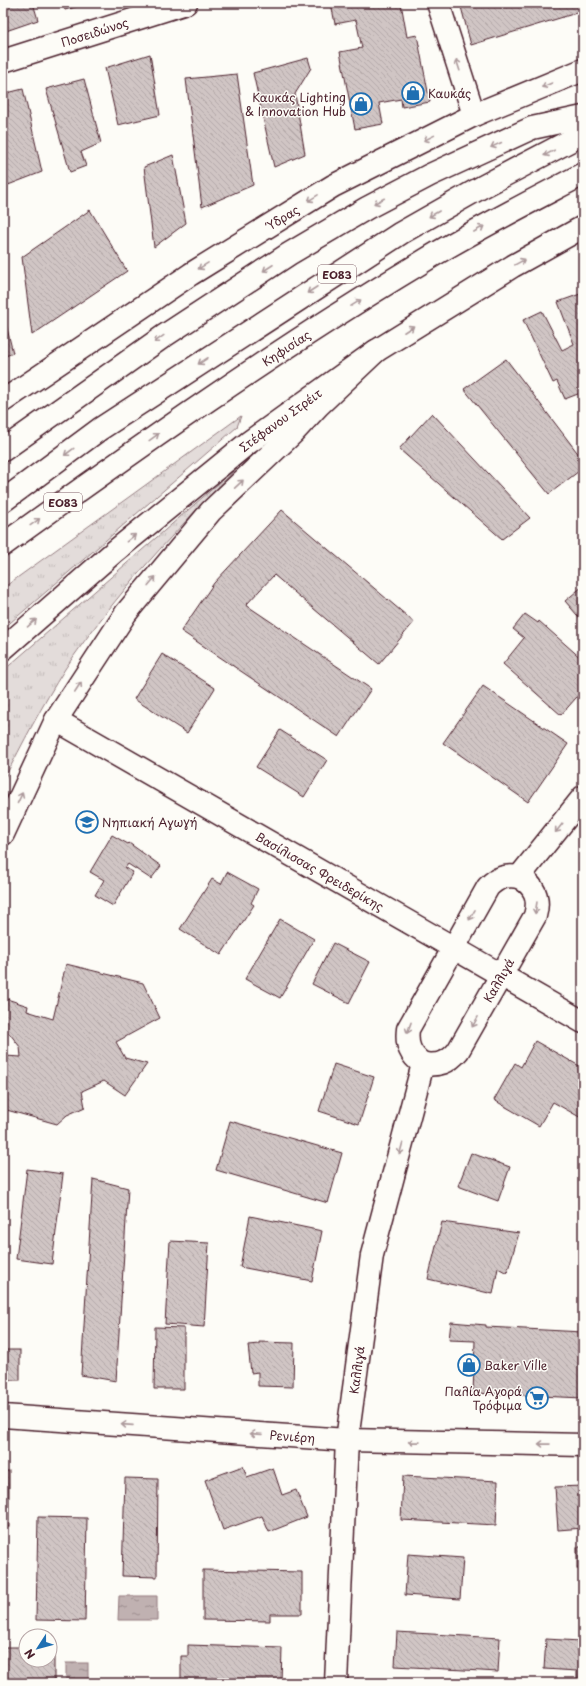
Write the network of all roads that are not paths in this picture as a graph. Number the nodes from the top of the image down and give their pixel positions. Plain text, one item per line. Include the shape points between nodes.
1 (186, 3) edge
2 (438, 3) edge
3 (3, 61) edge
4 (583, 70) edge
5 (474, 115) junction
6 (583, 118) edge
7 (583, 134) edge
8 (583, 174) edge
9 (583, 227) edge
10 (376, 350) junction
11 (3, 401) edge
12 (3, 450) edge
13 (3, 501) edge
14 (3, 545) edge
15 (3, 649) edge
16 (56, 720) junction
17 (583, 797) edge
18 (3, 834) edge
19 (519, 877) junction
20 (454, 947) junction
21 (501, 975) junction
22 (583, 1022) edge
23 (423, 1064) junction
24 (3, 1416) edge
25 (347, 1440) junction
26 (583, 1445) edge
27 (336, 1683) edge

1 - 3 street, Ποσειδώνος
5 -> 2 street
4 -> 5 street, Ύδρας
5 -> 11 street, Ύδρας via 333,186 190,274
6 -> 12 street via 532,128 430,175 367,208 289,254 164,336
7 -> 13 street, ΕΟ83 via 401,233 100,429
14 -> 8 street, Κηφισίας / ΕΟ83 via 223,390 419,263
10 -> 9 street, Στέφανου Στρέιτ via 513,266
15 -> 10 street, Στέφανου Στρέιτ via 114,552 248,443
16 -> 10 street via 126,613 211,510
18 -> 16 street
16 - 20 street, Βασίλισσας Φρειδερίκης
17 -> 19 street
19 -> 20 street via 502,877 488,887
19 -> 21 street, Καλλιγά via 533,888 537,906 535,916
20 - 21 street, Βασίλισσας Φρειδερίκης
20 -> 23 street via 408,1029 408,1046 412,1054
21 - 22 street, Βασίλισσας Φρειδερίκης
21 -> 23 street, Καλλιγά via 452,1058 445,1063
23 -> 25 street, Καλλιγά via 372,1255
25 -> 24 street, Ρενιέρη
26 -> 25 street, Ρενιέρη
25 - 27 street, Καλλιγά

